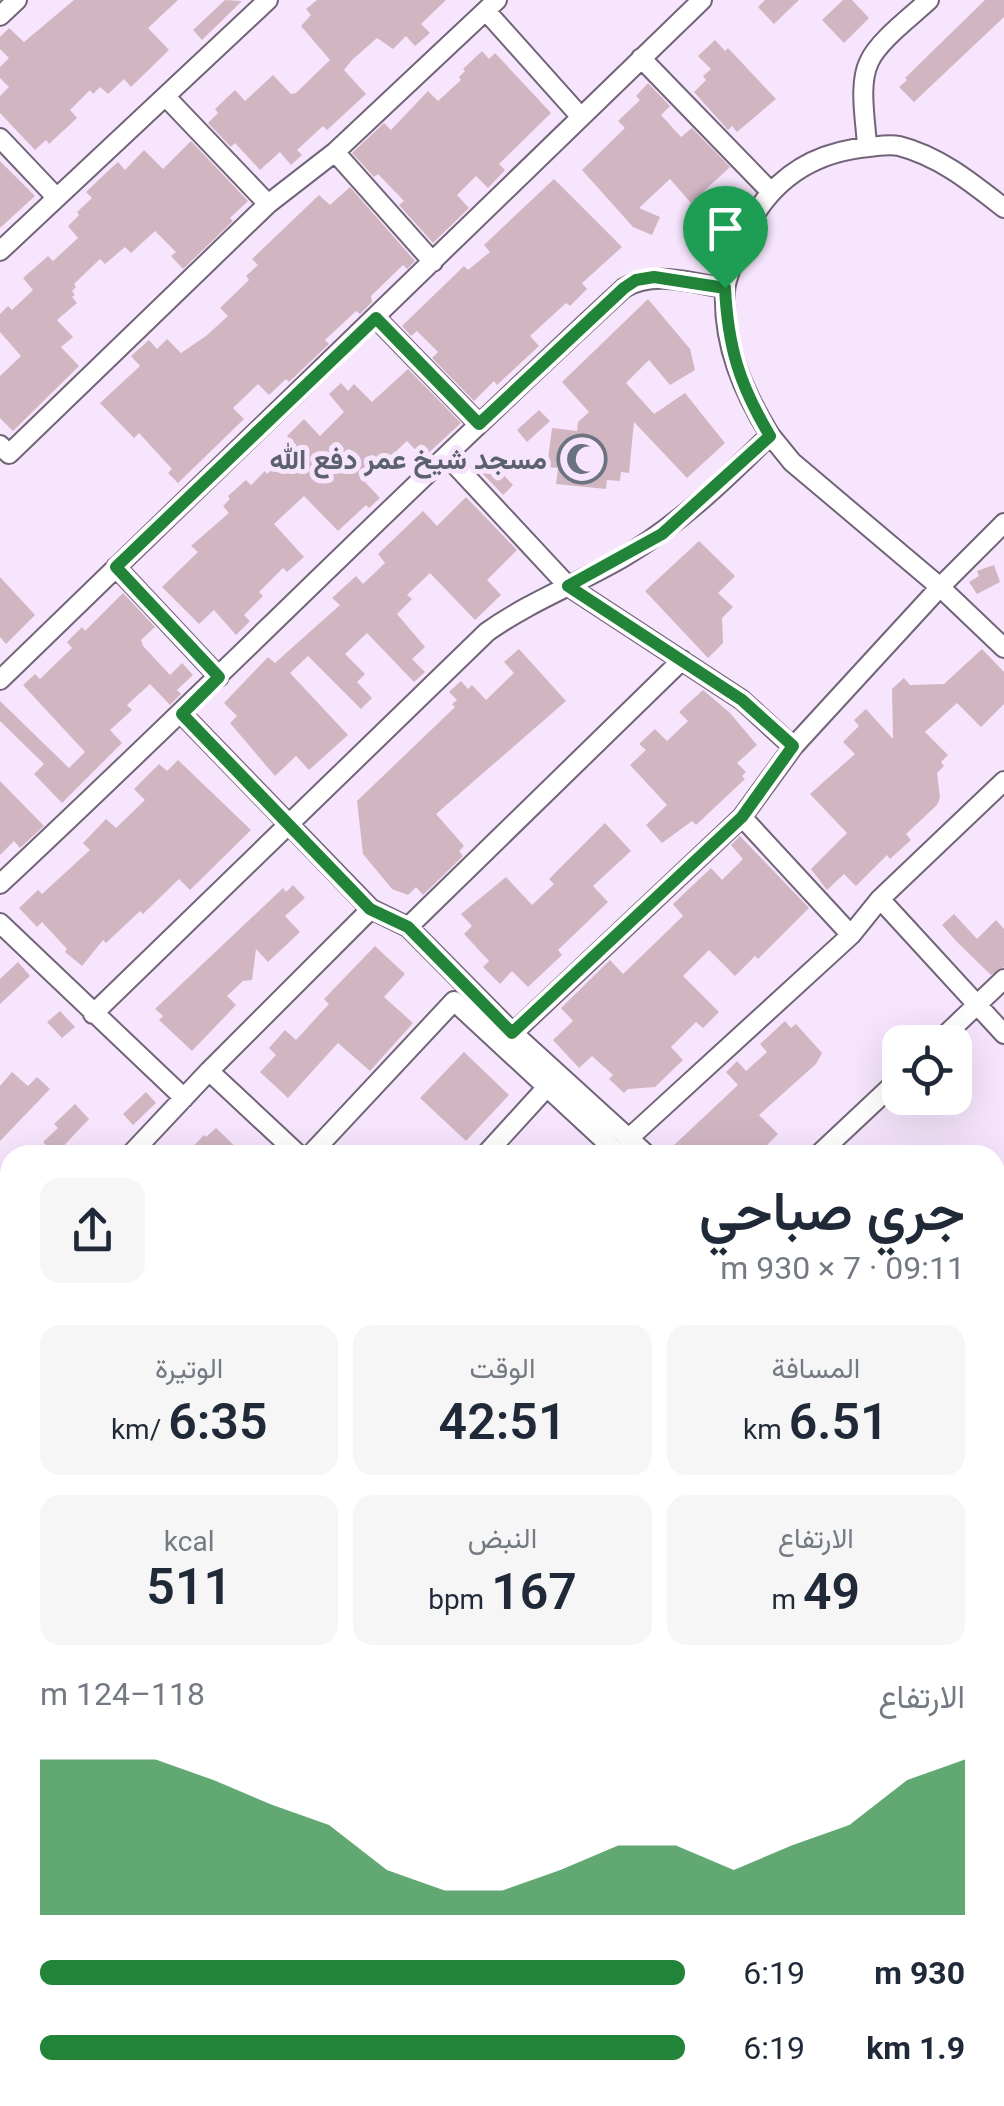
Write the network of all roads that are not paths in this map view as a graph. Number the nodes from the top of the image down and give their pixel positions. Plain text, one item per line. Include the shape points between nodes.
1 (18, 0) edge
2 (268, 0) edge
3 (702, 0) edge
4 (929, 0) edge
5 (491, 6) edge
6 (0, 16) edge
7 (641, 58) junction
8 (166, 97) junction
9 (580, 116) junction
10 (0, 138) edge
11 (867, 147) junction
12 (336, 152) junction
13 (771, 192) junction
14 (56, 197) junction
15 (268, 204) junction
16 (1004, 208) edge
17 (0, 250) edge
18 (433, 262) junction
19 (725, 288) junction
20 (376, 318) junction
21 (479, 424) junction
22 (770, 436) junction
23 (3, 453) edge
24 (446, 456) junction
25 (1004, 523) edge
26 (116, 567) junction
27 (568, 586) junction
28 (940, 587) junction
29 (1004, 648) edge
30 (682, 660) junction
31 (219, 677) junction
32 (0, 680) edge
33 (182, 714) junction
34 (793, 746) junction
35 (1004, 781) edge
36 (742, 817) junction
37 (289, 824) junction
38 (0, 884) edge
39 (880, 900) junction
40 (370, 909) junction
41 (0, 923) edge
42 (408, 927) junction
43 (851, 935) junction
44 (1004, 980) edge
45 (977, 1006) junction
46 (94, 1014) junction
47 (956, 1025) edge
48 (512, 1033) junction
49 (1004, 1034) edge
50 (209, 1070) junction
51 (548, 1087) junction
52 (882, 1095) edge
53 (184, 1098) junction
54 (139, 1145) edge
55 (288, 1145) edge
56 (319, 1145) edge
57 (494, 1145) edge
58 (621, 1145) edge
59 (622, 1145) edge
60 (626, 1145) edge
61 (829, 1145) edge

1 - 6 street
2 - 8 street
3 - 7 street
4 - 11 street via 868,63
5 - 9 street
5 - 12 street
7 - 9 street
7 - 13 street
8 - 14 street
8 - 15 street
9 - 18 street
10 - 14 street
11 - 13 street via 806,164
11 - 16 street via 894,145 921,154
12 - 15 street
12 - 18 street
13 - 19 street via 740,245
14 - 17 street
15 - 23 street
18 - 20 street
19 - 21 street via 636,280
19 - 22 street via 734,360
20 - 21 street
20 - 26 street
21 - 24 street
22 - 27 street via 662,534
22 - 28 street
24 - 27 street
24 - 31 street
25 - 28 street
26 - 31 street
26 - 32 street
27 - 30 street
27 - 37 street via 487,632
28 - 29 street
28 - 34 street
30 - 34 street via 742,700
30 - 42 street
31 - 33 street
33 - 37 street
33 - 38 street
34 - 36 street
35 - 39 street
36 - 43 street
36 - 48 street
37 - 40 street
37 - 46 street
39 - 43 street
39 - 45 street
40 - 42 street
40 - 50 street
41 - 46 street
42 - 48 street
43 - 60 street
44 - 45 street
45 - 47 street
45 - 49 street
46 - 53 street
48 - 59 street
50 - 53 street
50 - 55 street
51 - 56 street via 452,1002
51 - 57 street
51 - 58 street
52 - 61 street
53 - 54 street

